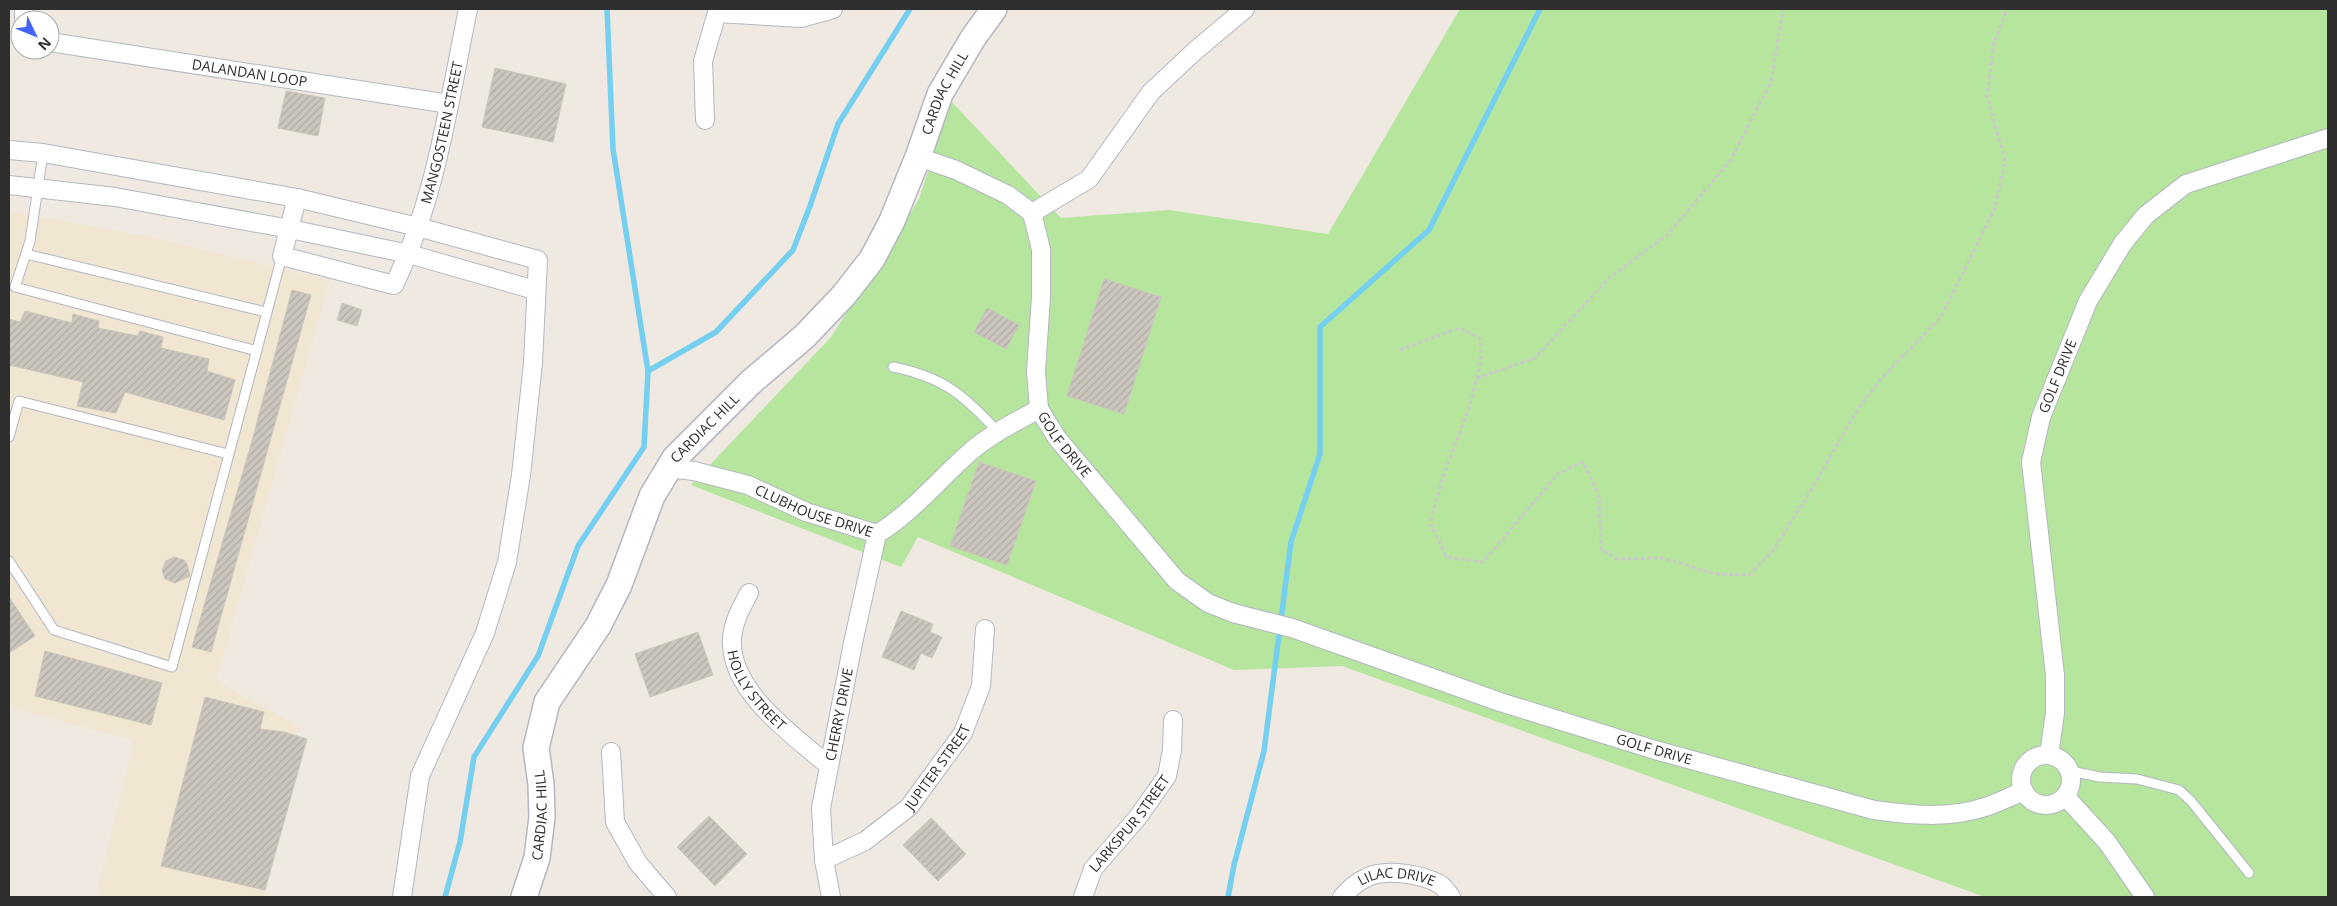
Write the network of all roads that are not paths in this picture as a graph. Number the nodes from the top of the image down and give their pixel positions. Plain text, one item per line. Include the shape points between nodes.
1 (468, 9) edge
2 (833, 9) edge
3 (994, 9) edge
4 (1245, 9) edge
5 (717, 11) edge
6 (60, 44) edge
7 (449, 104) junction
8 (705, 120) dead end
9 (2328, 138) edge
10 (9, 150) edge
11 (42, 153) junction
12 (918, 157) junction
13 (9, 185) edge
14 (37, 186) junction
15 (297, 198) junction
16 (1032, 213) junction
17 (418, 227) junction
18 (290, 229) junction
19 (26, 254) junction
20 (409, 254) junction
21 (282, 256) junction
22 (536, 290) junction
23 (266, 312) junction
24 (257, 351) junction
25 (893, 367) dead end
26 (1039, 409) junction
27 (997, 431) junction
28 (9, 437) edge
29 (228, 454) junction
30 (668, 468) junction
31 (877, 534) junction
32 (9, 561) edge
33 (749, 593) dead end
34 (985, 629) dead end
35 (1172, 720) dead end
36 (611, 752) dead end
37 (2049, 755) junction
38 (829, 766) junction
39 (2070, 771) junction
40 (2024, 791) junction
41 (2065, 796) junction
42 (824, 860) junction
43 (2249, 873) dead end
44 (402, 897) edge
45 (524, 897) edge
46 (667, 897) edge
47 (831, 897) edge
48 (1083, 897) edge
49 (1342, 897) edge
50 (1451, 897) edge
51 (2145, 897) edge

1 - 7 street, MANGOSTEEN STREET
2 - 5 street via 801,18
3 - 12 main road, CARDIAC HILL via 972,38 940,94
4 - 16 street via 1152,92 1089,179
5 - 8 street via 703,61
6 - 7 street, DALANDAN LOOP
7 - 17 street, MANGOSTEEN STREET via 432,185
9 - 37 street, GOLF DRIVE via 2186,184 2146,215 2123,243 2088,301 2041,417 2031,462 2055,675 2056,713
10 - 11 street
11 - 14 lane
11 - 15 street
12 - 16 street via 956,170 1008,195
12 - 30 main road, CARDIAC HILL via 892,221 872,259 844,295 805,336 751,382
13 - 14 street
14 - 18 street
14 - 19 lane
15 - 17 street
15 - 18 street
16 - 26 street, GOLF DRIVE via 1042,249 1036,371
17 - 20 street, MANGOSTEEN STREET
17 - 22 street via 538,260
18 - 20 street
18 - 21 street
19 - 23 lane
19 - 24 lane via 15,287
20 - 21 street, MANGOSTEEN STREET via 394,285
20 - 22 street
21 - 23 lane
22 - 44 street via 533,362 521,475 507,562 485,633 420,776
23 - 24 lane
24 - 29 lane
25 - 27 lane via 916,371 944,383 970,403
26 - 27 street, CLUBHOUSE DRIVE
26 - 40 street, GOLF DRIVE via 1057,438 1177,581 1208,603 1233,613 1292,628 1509,704 1655,750 1874,810 1942,814 1984,808
27 - 31 street, CLUBHOUSE DRIVE via 894,524
28 - 29 lane via 19,400
29 - 32 lane via 172,667 54,630
30 - 31 street, CLUBHOUSE DRIVE via 748,485 806,512
30 - 45 main road, CARDIAC HILL via 652,496 620,585 607,610 546,702 536,748 542,816 537,858
31 - 38 street, CHERRY DRIVE
33 - 38 street, HOLLY STREET via 735,621 732,641 737,670 754,696 779,724
34 - 42 street, JUPITER STREET via 981,686 963,733 909,807 865,841
35 - 48 street, LARKSPUR STREET via 1172,750 1167,776 1138,817 1094,869
36 - 46 street via 615,822 638,863
37 - 39 street via 2065,763
37 - 40 street via 2040,755 2026,765 2021,783
38 - 42 street, CHERRY DRIVE via 821,808
39 - 41 street via 2072,780
39 - 43 lane via 2137,779 2178,790 2192,801
40 - 41 street via 2035,803 2043,805
41 - 51 street via 2107,842
42 - 47 street, CHERRY DRIVE
49 - 50 street, LILAC DRIVE via 1354,884 1379,873 1419,875 1442,886

